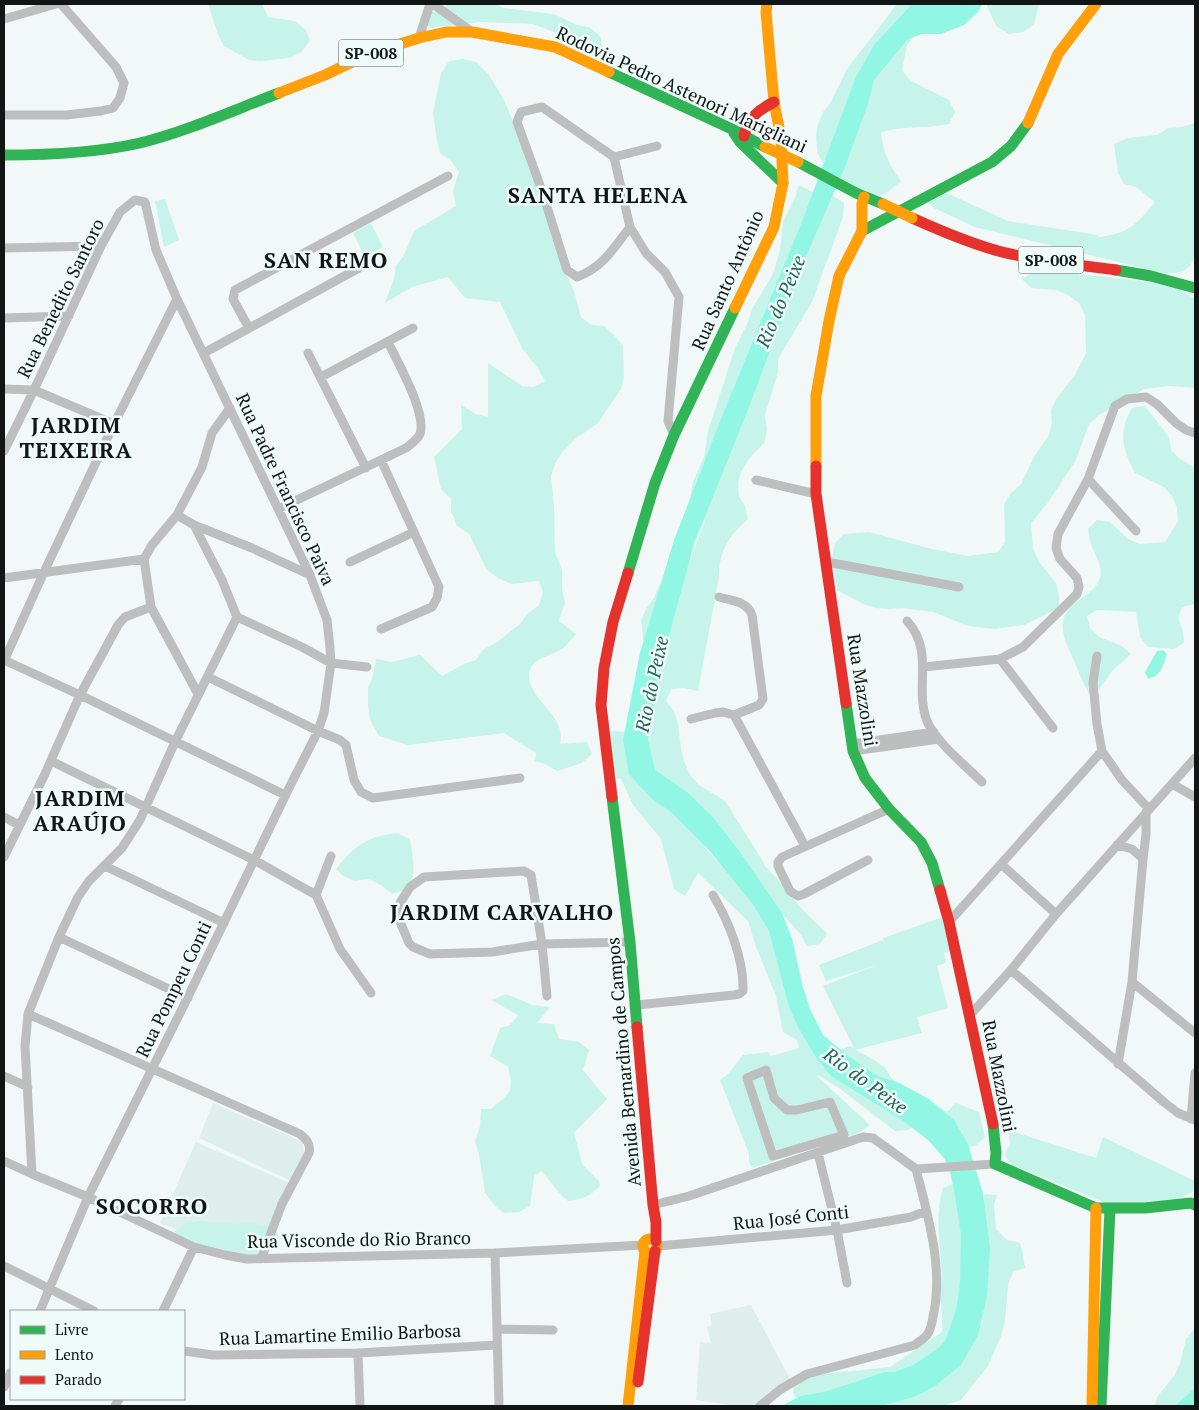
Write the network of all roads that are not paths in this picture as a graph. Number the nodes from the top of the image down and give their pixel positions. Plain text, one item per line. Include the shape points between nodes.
1 (56, 4) edge
2 (61, 4) edge
3 (432, 4) edge
4 (767, 4) edge
5 (1096, 4) edge
6 (4, 19) edge
7 (472, 32) junction
8 (418, 38) junction
9 (774, 102) junction
10 (4, 116) edge
11 (739, 133) junction
12 (657, 146) dead end
13 (4, 156) edge
14 (614, 157) junction
15 (448, 176) dead end
16 (783, 183) junction
17 (860, 195) junction
18 (145, 202) joint
19 (630, 226) junction
20 (862, 231) junction
21 (101, 246) junction
22 (4, 248) edge
23 (359, 268) dead end
24 (1195, 288) edge
25 (177, 299) junction
26 (69, 316) junction
27 (4, 318) edge
28 (249, 328) junction
29 (413, 328) dead end
30 (388, 342) junction
31 (308, 352) dead end
32 (204, 353) junction
33 (321, 377) junction
34 (4, 389) edge
35 (34, 390) junction
36 (230, 408) junction
37 (114, 424) junction
38 (1195, 433) edge
39 (674, 436) junction
40 (4, 451) edge
41 (381, 460) junction
42 (364, 466) junction
43 (756, 480) dead end
44 (1088, 480) junction
45 (816, 494) junction
46 (278, 509) junction
47 (177, 514) junction
48 (194, 524) junction
49 (1136, 531) dead end
50 (414, 532) junction
51 (144, 559) junction
52 (350, 562) dead end
53 (827, 562) junction
54 (44, 572) junction
55 (310, 575) junction
56 (4, 578) edge
57 (959, 586) dead end
58 (719, 597) dead end
59 (151, 607) junction
60 (237, 617) junction
61 (908, 621) dead end
62 (381, 629) dead end
63 (1097, 656) dead end
64 (1000, 659) junction
65 (4, 660) edge
66 (331, 662) junction
67 (367, 667) dead end
68 (924, 667) junction
69 (208, 677) junction
70 (80, 694) junction
71 (198, 694) junction
72 (734, 715) junction
73 (691, 719) dead end
74 (1053, 728) dead end
75 (318, 731) junction
76 (936, 735) junction
77 (175, 742) junction
78 (852, 747) junction
79 (1102, 752) junction
80 (1195, 758) edge
81 (51, 761) junction
82 (520, 778) dead end
83 (982, 782) dead end
84 (1172, 784) junction
85 (285, 795) junction
86 (1195, 797) edge
87 (146, 808) junction
88 (889, 809) junction
89 (1147, 811) junction
90 (4, 817) edge
91 (19, 825) junction
92 (805, 846) junction
93 (1117, 846) junction
94 (331, 856) dead end
95 (4, 857) edge
96 (1143, 859) junction
97 (254, 860) junction
98 (868, 860) dead end
99 (1001, 864) junction
100 (105, 866) junction
101 (316, 895) junction
102 (713, 896) dead end
103 (1056, 914) junction
104 (949, 922) junction
105 (224, 923) junction
106 (60, 937) junction
107 (630, 942) junction
108 (542, 944) junction
109 (1011, 970) junction
110 (1132, 982) junction
111 (371, 993) dead end
112 (547, 996) dead end
113 (188, 998) junction
114 (636, 1004) junction
115 (28, 1014) junction
116 (970, 1015) junction
117 (1195, 1033) edge
118 (1118, 1064) junction
119 (152, 1069) junction
120 (1195, 1073) edge
121 (4, 1076) edge
122 (28, 1087) junction
123 (1193, 1119) edge
124 (818, 1153) junction
125 (773, 1156) junction
126 (4, 1161) edge
127 (990, 1164) junction
128 (776, 1167) junction
129 (916, 1169) junction
130 (32, 1174) junction
131 (88, 1197) junction
132 (1194, 1203) edge
133 (653, 1205) junction
134 (1096, 1208) junction
135 (1110, 1209) junction
136 (926, 1211) junction
137 (837, 1230) junction
138 (650, 1246) junction
139 (194, 1247) junction
140 (495, 1253) junction
141 (261, 1260) junction
142 (1101, 1260) junction
143 (4, 1266) edge
144 (847, 1283) dead end
145 (51, 1289) junction
146 (40, 1310) edge
147 (92, 1310) edge
148 (163, 1310) edge
149 (498, 1329) junction
150 (553, 1330) dead end
151 (497, 1345) junction
152 (185, 1351) edge
153 (358, 1353) junction
154 (1098, 1355) junction
155 (10, 1374) edge
156 (4, 1387) edge
157 (360, 1406) edge
158 (499, 1406) edge
159 (628, 1406) edge
160 (635, 1406) edge
161 (760, 1406) edge
162 (1092, 1406) edge
163 (1101, 1406) edge

1 - 6 street
2 - 10 street via 116,66 124,83 120,98 113,108 101,112
3 - 7 street
3 - 8 street
4 - 9 street, Rua Santo Antônio
5 - 20 street via 1058,54 1028,122 1011,146 992,162
7 - 8 street, Rodovia Pedro Astenori Marigliani / SP-008 via 446,32
7 - 11 street, Rodovia Pedro Astenori Marigliani / SP-008 via 555,48
8 - 13 street, Rodovia Pedro Astenori Marigliani / SP-008 via 371,53 325,75 178,132 102,150
9 - 11 street via 758,110
9 - 16 street, Rua Santo Antônio via 781,138
11 - 16 street via 735,136 740,142
11 - 17 street, Rodovia Pedro Astenori Marigliani / SP-008, bridge
12 - 14 street
14 - 19 street
14 - 19 street via 542,108 521,112 517,122 567,270 577,277 592,271
15 - 28 street via 235,290 233,299
16 - 39 street, Rua Santo Antônio via 774,227
17 - 20 street, Rua Mazzolini
17 - 24 street, Rodovia Pedro Astenori Marigliani / SP-008, bridge via 990,249 1017,256 1117,270
18 - 21 street, Rua Benedito Santoro via 135,200 120,212
18 - 25 street, Rua Padre Francisco Paiva via 156,250
19 - 39 street via 679,297 668,421
20 - 45 street, Rua Mazzolini via 839,276 829,321 816,396
21 - 22 street
21 - 26 street, Rua Benedito Santoro
23 - 28 street
25 - 32 street, Rua Padre Francisco Paiva
25 - 37 street
26 - 27 street
26 - 35 street, Rua Benedito Santoro
28 - 32 street
29 - 30 street
30 - 33 street
30 - 41 street via 420,411 422,424 419,436 406,448
31 - 33 street
32 - 36 street, Rua Padre Francisco Paiva
33 - 42 street
34 - 35 street
35 - 37 street
35 - 40 street, Rua Benedito Santoro
36 - 46 street, Rua Padre Francisco Paiva
36 - 47 street via 212,433 202,467
37 - 54 street
38 - 44 street via 1176,424 1146,397 1128,399 1115,406
39 - 107 street, Avenida Bernardino de Campos via 656,482 613,622 600,705
41 - 42 street
41 - 50 street
42 - 46 street
43 - 45 street
44 - 49 street
44 - 64 street via 1058,534 1056,548 1060,559 1076,578 1077,594 1023,647
45 - 53 street, Rua Mazzolini
46 - 55 street, Rua Padre Francisco Paiva
47 - 48 street
47 - 51 street
48 - 55 street
48 - 60 street
50 - 52 street
50 - 62 street via 439,587 438,598 432,607
51 - 54 street
51 - 59 street
53 - 57 street
53 - 78 street, Rua Mazzolini
54 - 56 street
54 - 65 street
55 - 66 street, Rua Padre Francisco Paiva via 327,620
58 - 72 street via 743,604 750,610 763,695 759,705
59 - 70 street via 125,617 118,625
59 - 71 street
60 - 66 street
60 - 69 street
61 - 68 street via 917,631
63 - 79 street via 1093,683
64 - 68 street
64 - 74 street
65 - 70 street
66 - 67 street
66 - 75 street, Rua Padre Francisco Paiva
68 - 76 street via 922,704
69 - 71 street
69 - 75 street
70 - 77 street
70 - 81 street
71 - 77 street
72 - 73 street via 715,712
72 - 92 street
75 - 82 street via 346,745 354,780 361,792 373,798
75 - 85 street, Rua Padre Francisco Paiva
76 - 78 street
76 - 83 street
77 - 85 street
77 - 87 street
78 - 88 street, Rua Mazzolini via 865,778
79 - 89 street
79 - 99 street
80 - 84 street
81 - 87 street
81 - 91 street
84 - 86 street
84 - 89 street
85 - 97 street, Rua Pompeu Conti
87 - 97 street
87 - 100 street via 122,848
88 - 92 street
88 - 104 street, Rua Mazzolini via 921,842 932,863
89 - 93 street
89 - 96 street
90 - 91 street
91 - 95 street
92 - 98 street via 779,859 778,866 790,891 798,896
93 - 96 street via 1132,849
93 - 103 street
94 - 101 street
96 - 110 street
97 - 101 street
97 - 105 street, Rua Pompeu Conti
99 - 103 street
99 - 104 street
100 - 105 street
100 - 106 street via 89,881 78,898
101 - 111 street via 340,949
102 - 114 street via 726,916 733,937 743,979 742,991 734,995
103 - 109 street
104 - 116 street, Rua Mazzolini
105 - 113 street, Rua Pompeu Conti
106 - 113 street
106 - 115 street
107 - 108 street
107 - 114 street, Avenida Bernardino de Campos
108 - 108 street via 532,879 524,871 424,877 410,887 400,903 398,917 409,943 430,954 492,952
108 - 112 street
109 - 116 street
109 - 118 street
110 - 117 street
110 - 118 street
113 - 119 street, Rua Pompeu Conti
114 - 133 street, Avenida Bernardino de Campos
115 - 119 street
115 - 122 street via 25,1046
116 - 127 street, Rua Mazzolini via 992,1118 996,1153
118 - 123 street via 1178,1113
119 - 131 street, Rua Pompeu Conti
119 - 141 street via 300,1134 308,1141 309,1153 282,1204
120 - 123 street
121 - 122 street
122 - 130 street
124 - 128 street
124 - 129 street via 867,1137
124 - 137 street
125 - 125 street via 844,1134 830,1102 787,1110 774,1098 766,1070 747,1078
125 - 128 street
126 - 130 street, Rua Visconde do Rio Branco
127 - 129 street
127 - 134 street
128 - 133 street
129 - 136 street
130 - 131 street, Rua Visconde do Rio Branco
131 - 139 street, Rua Visconde do Rio Branco
131 - 145 street, Rua Pompeu Conti
132 - 135 street
133 - 138 street, Avenida Bernardino de Campos via 656,1222
134 - 135 street
134 - 142 street
135 - 142 street
136 - 137 street, Rua José Conti
136 - 161 street via 935,1252 936,1277 936,1305 927,1336 914,1344 807,1374
137 - 138 street, Rua José Conti
137 - 144 street
138 - 140 street, Rua Visconde do Rio Branco
138 - 159 street, Avenida Bernardino de Campos
138 - 160 street, Avenida Bernardino de Campos
139 - 141 street, Rua Visconde do Rio Branco
139 - 148 street
140 - 141 street, Rua Visconde do Rio Branco
140 - 149 street
142 - 154 street
143 - 145 street
145 - 146 street, Rua Pompeu Conti
145 - 147 street
149 - 150 street
149 - 151 street
151 - 153 street, Rua Lamartine Emilio Barbosa
151 - 158 street
152 - 153 street, Rua Lamartine Emilio Barbosa via 213,1355
153 - 157 street
154 - 162 street
154 - 163 street
155 - 156 street

